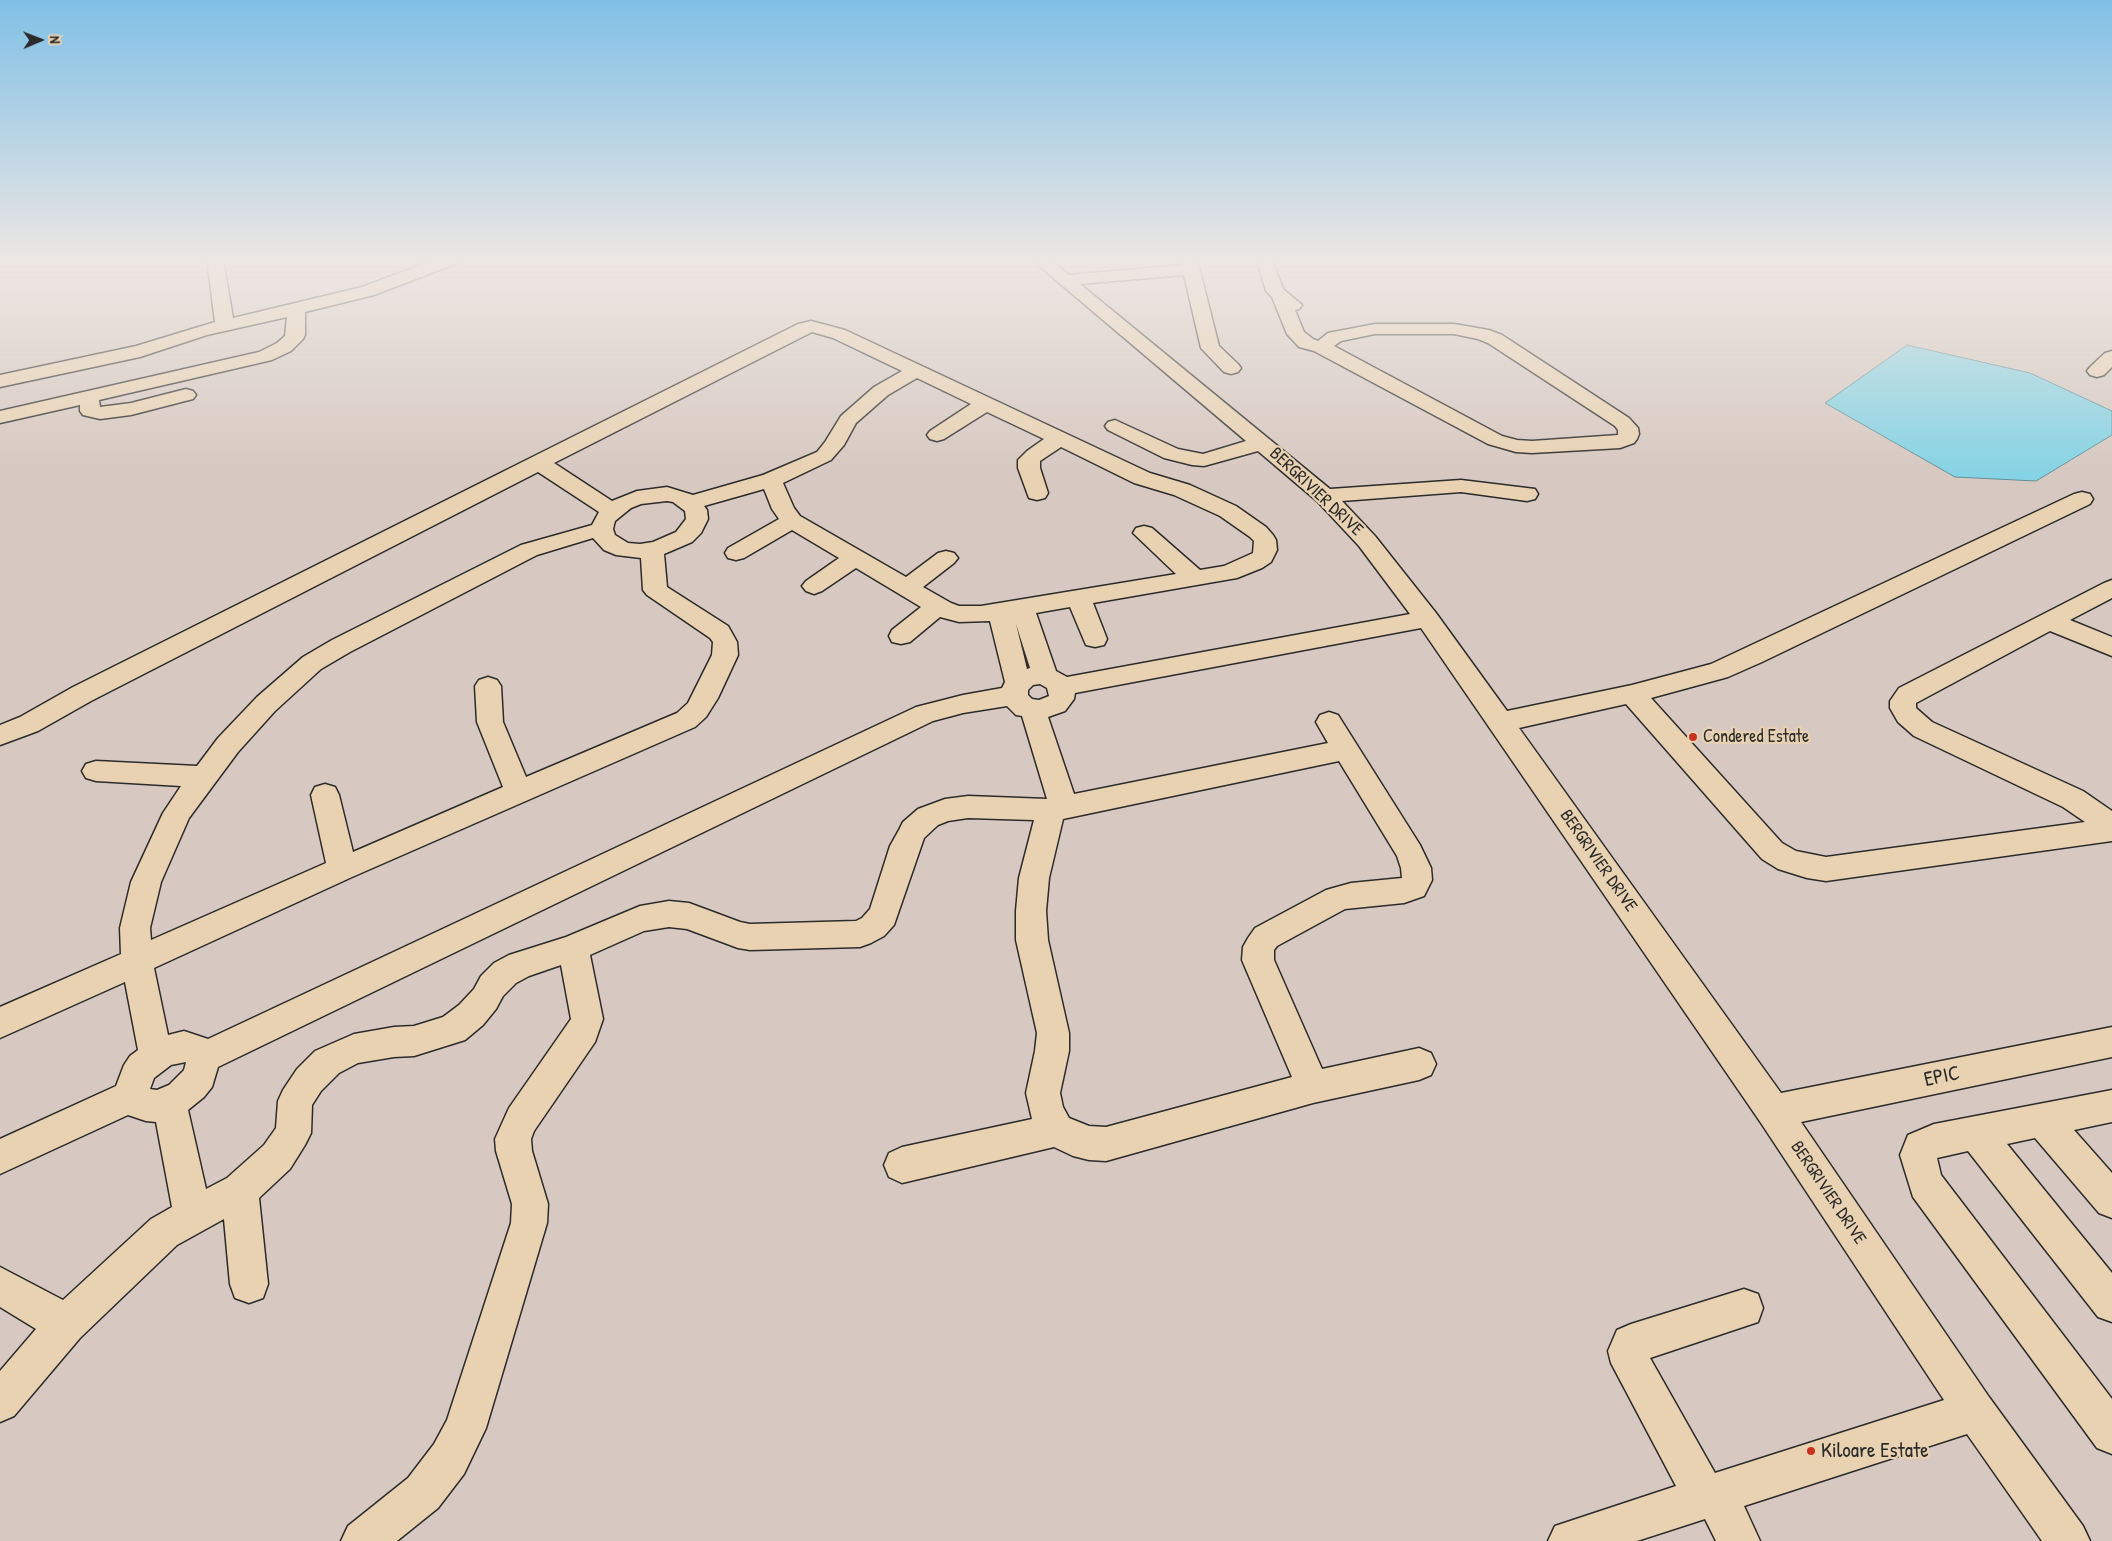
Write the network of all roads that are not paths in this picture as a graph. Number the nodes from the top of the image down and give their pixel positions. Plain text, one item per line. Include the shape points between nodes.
1 (202, 331) joint
2 (296, 331) edge
3 (798, 331) edge
4 (830, 331) edge
5 (1127, 331) edge
6 (1206, 331) edge
7 (1295, 331) edge
8 (1364, 331) edge
9 (1465, 331) edge
10 (296, 334) junction
11 (1321, 348) junction
12 (2112, 357) edge
13 (0, 365) edge
14 (1231, 368) dead end
15 (917, 370) junction
16 (2097, 371) dead end
17 (0, 381) edge
18 (186, 395) dead end
19 (89, 397) junction
20 (0, 401) edge
21 (987, 403) junction
22 (0, 417) edge
23 (1115, 426) dead end
24 (937, 435) dead end
25 (1061, 438) junction
26 (1263, 443) junction
27 (539, 463) junction
28 (771, 480) junction
29 (1037, 493) dead end
30 (1527, 494) dead end
31 (1325, 496) junction
32 (2082, 499) dead end
33 (690, 502) junction
34 (607, 520) junction
35 (792, 521) junction
36 (1144, 533) dead end
37 (652, 550) junction
38 (736, 553) dead end
39 (855, 558) junction
40 (946, 558) dead end
41 (1195, 579) junction
42 (814, 586) dead end
43 (907, 588) junction
44 (2112, 588) edge
45 (1079, 598) junction
46 (937, 607) junction
47 (1011, 609) junction
48 (1427, 619) junction
49 (2050, 621) junction
50 (901, 636) dead end
51 (1095, 639) dead end
52 (2112, 646) edge
53 (488, 686) dead end
54 (1037, 693) junction
55 (1632, 694) junction
56 (1330, 722) dead end
57 (1501, 722) junction
58 (0, 735) edge
59 (1346, 750) junction
60 (96, 770) dead end
61 (204, 777) junction
62 (519, 793) junction
63 (325, 795) dead end
64 (1066, 808) junction
65 (2112, 826) edge
66 (2112, 830) edge
67 (342, 869) junction
68 (573, 948) junction
69 (136, 963) junction
70 (0, 1023) edge
71 (2112, 1042) edge
72 (156, 1056) junction
73 (204, 1058) junction
74 (1419, 1064) dead end
75 (1313, 1087) junction
76 (133, 1095) junction
77 (169, 1102) junction
78 (2112, 1106) edge
79 (1773, 1111) junction
80 (2041, 1119) junction
81 (1057, 1130) junction
82 (1975, 1132) junction
83 (0, 1157) edge
84 (902, 1165) dead end
85 (240, 1190) junction
86 (2112, 1200) edge
87 (192, 1215) junction
88 (249, 1284) dead end
89 (0, 1286) edge
90 (2112, 1303) edge
91 (1744, 1308) dead end
92 (66, 1324) junction
93 (0, 1402) edge
94 (1975, 1411) junction
95 (2112, 1433) edge
96 (1710, 1495) junction
97 (363, 1541) edge
98 (1570, 1541) edge
99 (1738, 1541) edge
100 (2068, 1541) edge

1 - 13 street via 138,337
1 - 17 street via 140,351
2 - 10 street
3 - 27 street
4 - 15 street
5 - 26 street, BERGRIVIER DRIVE
6 - 14 street via 1210,348
7 - 11 street via 1306,343
8 - 11 street via 1335,336
9 - 11 street via 1483,334 1503,344 1622,422 1628,428 1627,439 1532,446 1506,444
10 - 19 street via 284,348 265,356
10 - 20 street
12 - 16 street
15 - 21 street
15 - 28 street via 881,391 848,420 824,456
18 - 19 street via 100,413 90,411
19 - 22 street
21 - 24 street
21 - 25 street
23 - 26 street via 1171,454 1192,459 1204,460
25 - 29 street via 1029,460 1028,468
25 - 41 street via 1142,478 1182,490 1228,512 1265,540 1263,557 1254,563 1229,573
26 - 31 street, BERGRIVIER DRIVE
27 - 34 street
27 - 58 street via 82,694 30,724
28 - 33 street
28 - 35 street via 783,509
30 - 31 street via 1461,486
31 - 48 street, BERGRIVIER DRIVE via 1367,541
32 - 55 street via 1744,660 1711,674
33 - 34 street via 667,494 652,494 623,503
33 - 37 street via 696,510 693,528 671,544
34 - 37 street via 604,538 612,545 624,550
34 - 61 street via 529,550 312,663 266,704
35 - 38 street
35 - 39 street
36 - 41 street
37 - 62 street via 655,590 719,632 726,642 725,655 705,698 686,720
39 - 42 street
39 - 43 street
40 - 43 street
41 - 45 street
43 - 46 street
44 - 49 street
45 - 47 street
45 - 51 street
46 - 47 street via 970,615
46 - 50 street
47 - 54 street
48 - 54 street
48 - 57 street, BERGRIVIER DRIVE
49 - 52 street
49 - 65 street via 1908,695 1903,701 1903,708 1923,729 2073,799
53 - 62 street via 490,722
54 - 64 street
54 - 73 street via 963,704 925,714
55 - 57 street
55 - 66 street via 1772,851 1788,861 1826,869
56 - 59 street
57 - 79 street, BERGRIVIER DRIVE
59 - 64 street
59 - 75 street via 1410,853 1417,880 1413,888 1404,891 1337,899 1266,936 1259,947 1258,960 1262,971
60 - 61 street
61 - 69 street via 177,813 146,882 136,928
62 - 67 street
63 - 67 street
64 - 68 street via 968,807 945,810 928,817 913,830 905,846 883,916 860,934 750,937 690,916 668,914 640,919
64 - 81 street via 1034,878 1031,911 1032,940 1053,1033 1043,1093 1046,1112
67 - 69 street
68 - 85 street via 505,973 471,1015 453,1029 414,1041 354,1049 327,1062 295,1101 293,1133 277,1157
68 - 97 street via 587,1019 583,1031 521,1120 513,1139 530,1204 529,1223 465,1428 449,1459 424,1493
69 - 70 street
69 - 72 street
71 - 79 street, EPIC
72 - 73 street via 184,1046 200,1052
72 - 76 street via 136,1076
73 - 77 street via 200,1076 192,1086
74 - 75 street
75 - 81 street via 1106,1144 1073,1139
76 - 77 street via 137,1102 146,1105
76 - 83 street
77 - 87 street
78 - 80 street
79 - 94 street, BERGRIVIER DRIVE
80 - 82 street
80 - 86 street
81 - 84 street
82 - 90 street
82 - 95 street via 1921,1147 1918,1155 1926,1184
85 - 87 street
85 - 88 street
87 - 92 street via 164,1232
89 - 92 street
91 - 96 street via 1631,1344 1628,1351 1631,1363
92 - 93 street
94 - 96 street
94 - 100 street, BERGRIVIER DRIVE
96 - 98 street
96 - 99 street

